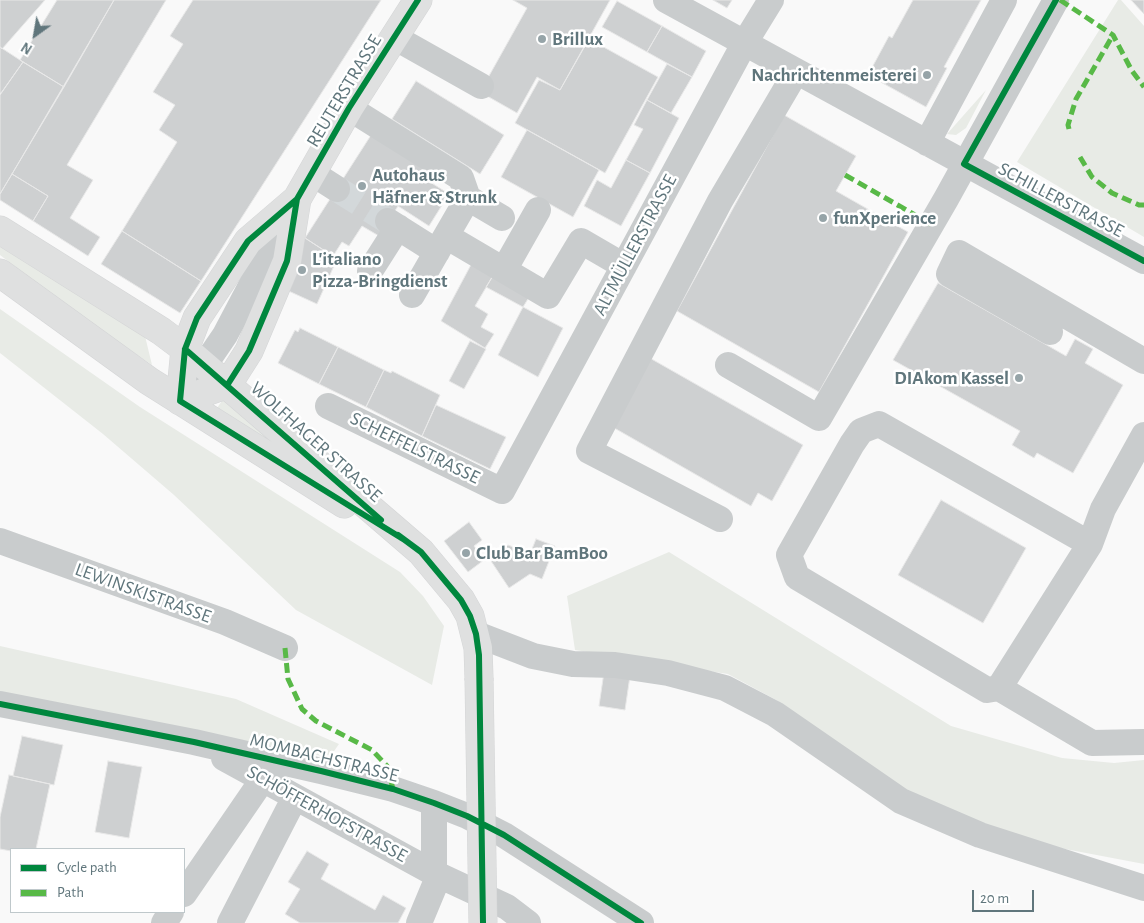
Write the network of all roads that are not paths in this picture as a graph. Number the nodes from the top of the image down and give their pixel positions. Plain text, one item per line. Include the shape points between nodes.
1 (418, 0) edge
2 (666, 0) edge
3 (771, 0) edge
4 (1004, 0) edge
5 (1056, 0) edge
6 (394, 37) junction
7 (744, 44) junction
8 (796, 72) junction
9 (481, 86) dead end
10 (349, 108) junction
11 (927, 143) junction
12 (964, 164) junction
13 (312, 173) junction
14 (337, 189) tunnel mouth
15 (468, 198) junction
16 (297, 199) junction
17 (538, 210) dead end
18 (502, 218) dead end
19 (0, 230) edge
20 (441, 244) junction
21 (1144, 262) edge
22 (624, 266) junction
23 (504, 270) junction
24 (370, 271) dead end
25 (0, 273) edge
26 (412, 295) dead end
27 (1050, 332) dead end
28 (195, 357) junction
29 (1144, 361) edge
30 (728, 365) dead end
31 (228, 384) junction
32 (180, 401) junction
33 (328, 406) dead end
34 (1144, 435) edge
35 (502, 491) joint
36 (720, 519) dead end
37 (403, 539) junction
38 (0, 541) edge
39 (1090, 544) junction
40 (477, 641) junction
41 (285, 648) dead end
42 (999, 688) junction
43 (0, 704) edge
44 (194, 742) junction
45 (1144, 742) edge
46 (263, 779) junction
47 (295, 797) junction
48 (434, 803) junction
49 (1144, 871) edge
50 (1096, 873) junction
51 (436, 874) junction
52 (1144, 888) edge
53 (185, 893) edge
54 (230, 923) edge
55 (419, 923) edge
56 (482, 923) edge
57 (528, 923) edge
58 (641, 923) edge

1 - 6 main road, REUTERSTRASSE
2 - 7 street, SCHILLERSTRASSE
3 - 7 street, ALTMÜLLERSTRASSE
4 - 11 street
5 - 12 street
6 - 9 street
6 - 10 main road, REUTERSTRASSE
7 - 8 street, SCHILLERSTRASSE
7 - 22 street, ALTMÜLLERSTRASSE
8 - 11 street, SCHILLERSTRASSE
8 - 36 street via 720,201 589,451
10 - 13 main road, REUTERSTRASSE
10 - 15 street via 461,178
11 - 12 street, SCHILLERSTRASSE
12 - 21 street, SCHILLERSTRASSE
12 - 30 street via 819,418
13 - 14 street
13 - 16 main road, REUTERSTRASSE
15 - 18 street
15 - 20 street
16 - 28 main road, REUTERSTRASSE via 248,241 197,318
16 - 31 main road, REUTERSTRASSE via 287,261 249,351
17 - 23 street
19 - 28 main road, WOLFHAGER STRASSE via 161,331
20 - 23 street
20 - 24 street via 393,224
20 - 26 street
22 - 23 street via 581,241 548,296
22 - 35 street, ALTMÜLLERSTRASSE
25 - 32 main road, WOLFHAGER STRASSE
27 - 29 street via 949,274 959,253
28 - 31 main road, WOLFHAGER STRASSE
28 - 32 main road, REUTERSTRASSE
31 - 32 main road
31 - 37 main road, WOLFHAGER STRASSE
32 - 37 main road, WOLFHAGER STRASSE
33 - 35 street, SCHEFFELSTRASSE
34 - 39 street via 1103,508
37 - 40 main road, WOLFHAGER STRASSE via 421,552 461,600 470,616
38 - 41 street, LEWINSKISTRASSE via 225,622
39 - 42 street
39 - 42 street via 879,424 862,432 852,444 789,555 797,577 987,690
40 - 50 street via 573,664 615,665 668,673 725,688 775,714 901,802 980,835
40 - 56 main road, WOLFHAGER STRASSE, bridge
42 - 45 street via 1092,743
43 - 44 street, MOMBACHSTRASSE
44 - 46 street, SCHÖFFERHOFSTRASSE
44 - 48 street, MOMBACHSTRASSE via 321,770
46 - 47 street, SCHÖFFERHOFSTRASSE
46 - 53 street
47 - 51 street, SCHÖFFERHOFSTRASSE
47 - 54 street
48 - 51 street, SCHÖFFERHOFSTRASSE
48 - 58 street, MOMBACHSTRASSE via 504,835
49 - 50 street
50 - 52 street
51 - 55 street
51 - 57 street, SCHÖFFERHOFSTRASSE via 507,906

